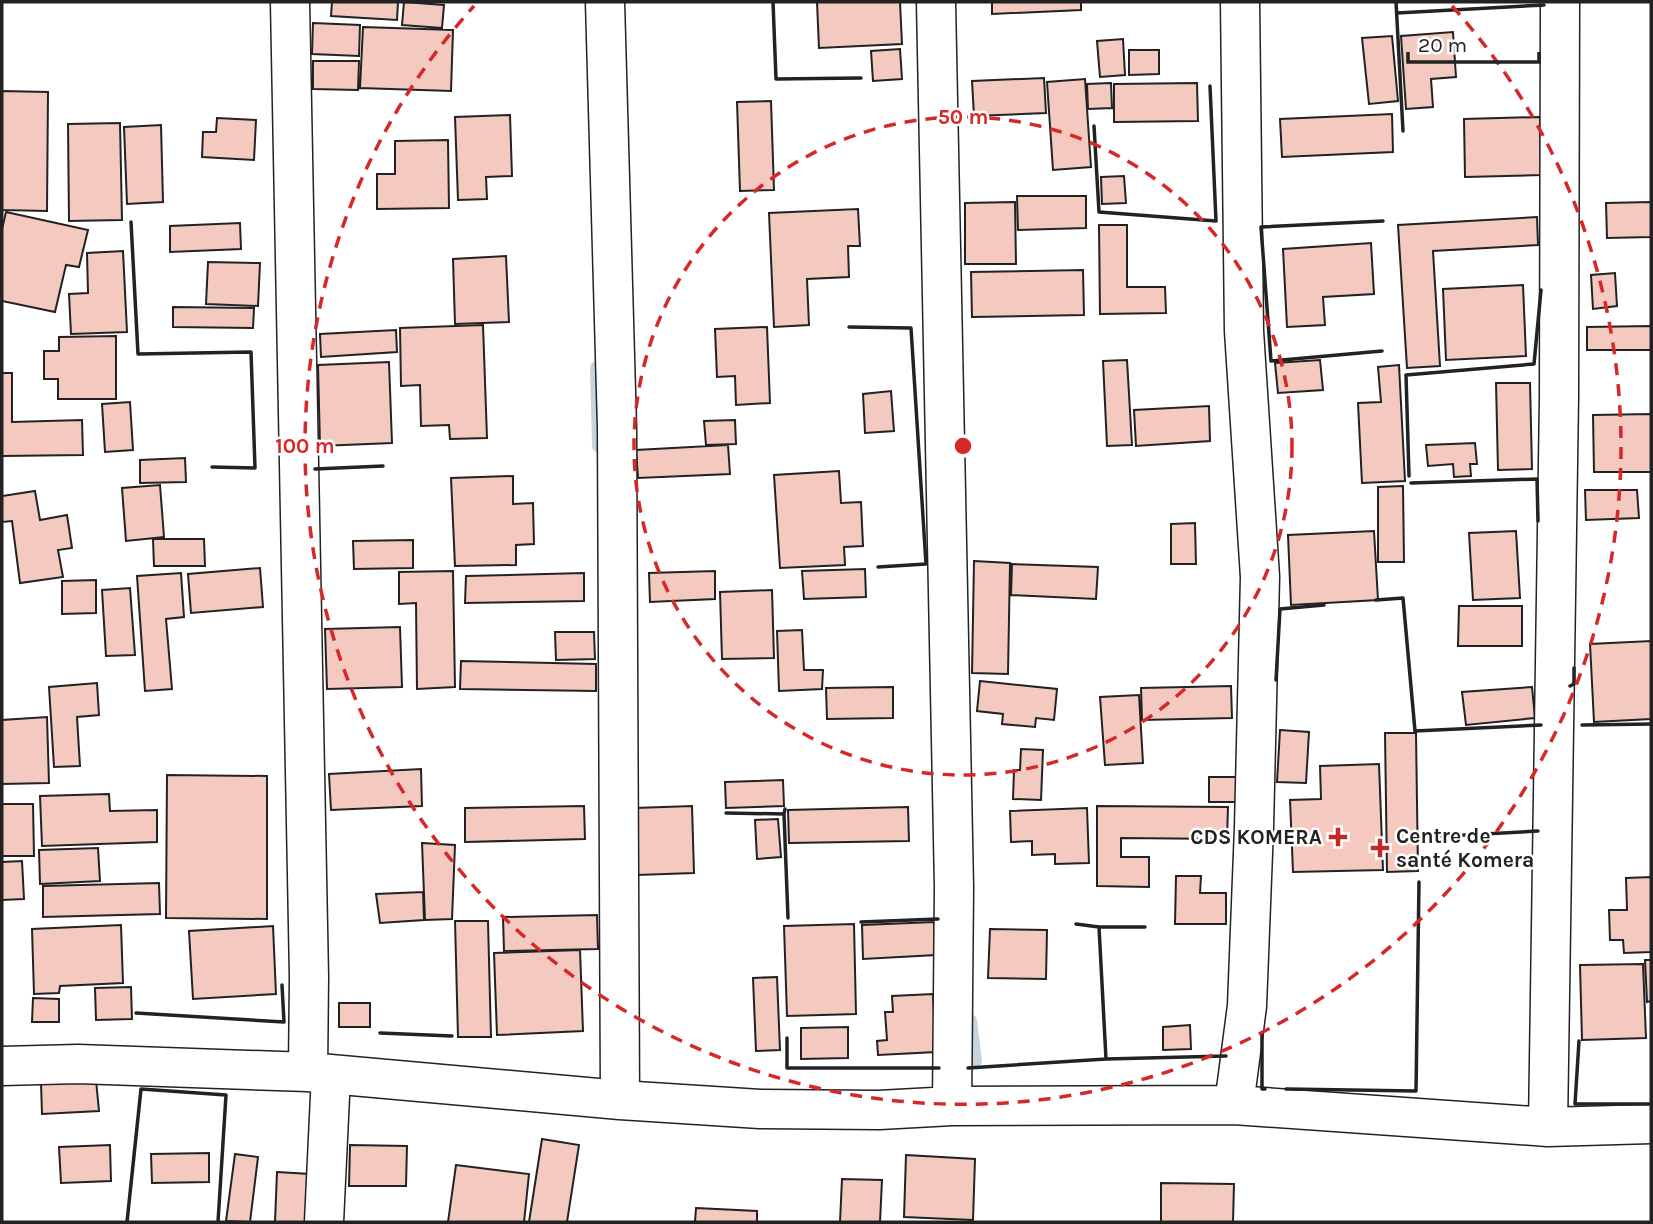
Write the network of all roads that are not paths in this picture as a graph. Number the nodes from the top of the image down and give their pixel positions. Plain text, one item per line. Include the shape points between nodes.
1 (290, 2) edge
2 (605, 2) edge
3 (936, 2) edge
4 (1240, 2) edge
5 (1560, 2) edge
6 (2, 1066) edge
7 (319, 1073) junction
8 (620, 1100) junction
9 (952, 1105) junction
10 (1234, 1105) junction
11 (1651, 1125) edge
12 (1548, 1127) junction
13 (324, 1222) edge

1 - 7 street via 309,977
2 - 8 street via 617,427
3 - 9 street via 953,873
4 - 10 street via 1244,331 1259,577 1247,1006
5 - 12 street
6 - 7 street via 78,1064
7 - 8 street
7 - 13 street
8 - 9 street via 760,1110
9 - 10 street
10 - 12 street
11 - 12 street

